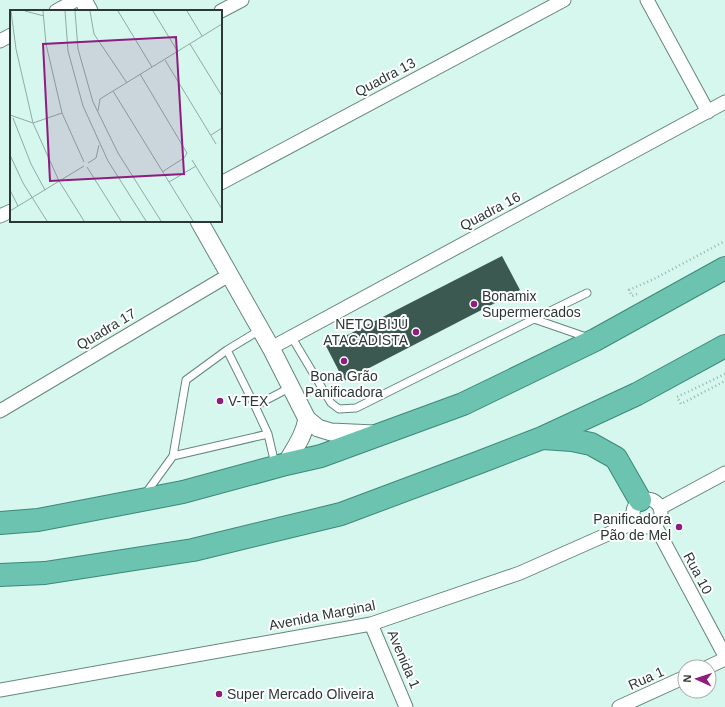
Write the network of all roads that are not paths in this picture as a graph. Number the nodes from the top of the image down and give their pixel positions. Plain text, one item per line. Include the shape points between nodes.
1 (76, 0) edge
2 (83, 0) edge
3 (242, 0) edge
4 (564, 0) edge
5 (647, 0) edge
6 (58, 10) edge
7 (88, 10) edge
8 (222, 10) edge
9 (10, 36) edge
10 (0, 41) edge
11 (725, 102) edge
12 (708, 112) junction
13 (222, 182) edge
14 (10, 211) edge
15 (0, 216) edge
16 (200, 222) edge
17 (725, 268) edge
18 (229, 275) junction
19 (587, 293) dead end
20 (534, 319) junction
21 (260, 330) junction
22 (291, 336) junction
23 (595, 340) junction
24 (725, 346) edge
25 (271, 348) junction
26 (227, 350) junction
27 (291, 387) junction
28 (255, 406) junction
29 (0, 411) edge
30 (307, 419) junction
31 (268, 434) junction
32 (382, 434) junction
33 (542, 438) junction
34 (173, 456) junction
35 (281, 465) junction
36 (725, 473) edge
37 (142, 500) junction
38 (640, 500) junction
39 (660, 508) junction
40 (635, 522) junction
41 (0, 523) edge
42 (655, 525) junction
43 (0, 575) edge
44 (372, 624) junction
45 (725, 658) edge
46 (677, 681) edge
47 (0, 690) edge
48 (406, 707) edge
49 (619, 707) edge

1 - 6 street
2 - 7 street
3 - 8 street
4 - 13 street, Quadra 13
5 - 12 street
9 - 10 street
11 - 12 street, Quadra 16
12 - 22 street, Quadra 16
14 - 15 street
16 - 18 street
17 - 23 highway
18 - 21 street
18 - 29 street, Quadra 17
19 - 20 lane
20 - 22 lane via 356,408 339,408 331,403
20 - 23 lane
21 - 25 street
21 - 26 lane
22 - 25 street, Quadra 16
23 - 32 highway via 463,404
24 - 33 highway via 637,394
25 - 27 street
26 - 28 lane
26 - 34 lane via 186,380
27 - 28 lane
27 - 30 street
28 - 31 lane
30 - 32 street via 318,428 331,432
30 - 35 street via 301,439
31 - 34 lane
31 - 35 lane
32 - 35 highway via 321,456
33 - 38 highway via 591,444 616,458
33 - 43 highway via 341,514 193,550 45,573
34 - 37 lane
35 - 37 highway via 184,492
36 - 39 street
37 - 41 highway via 38,520
38 - 39 street via 650,499
38 - 40 street via 633,508
39 - 42 street via 660,518
40 - 42 street via 647,528
40 - 44 street, Avenida Marginal via 520,573
42 - 45 street, Rua 10
44 - 47 street, Avenida Marginal
44 - 48 street, Avenida 1
46 - 49 street, Rua 1

